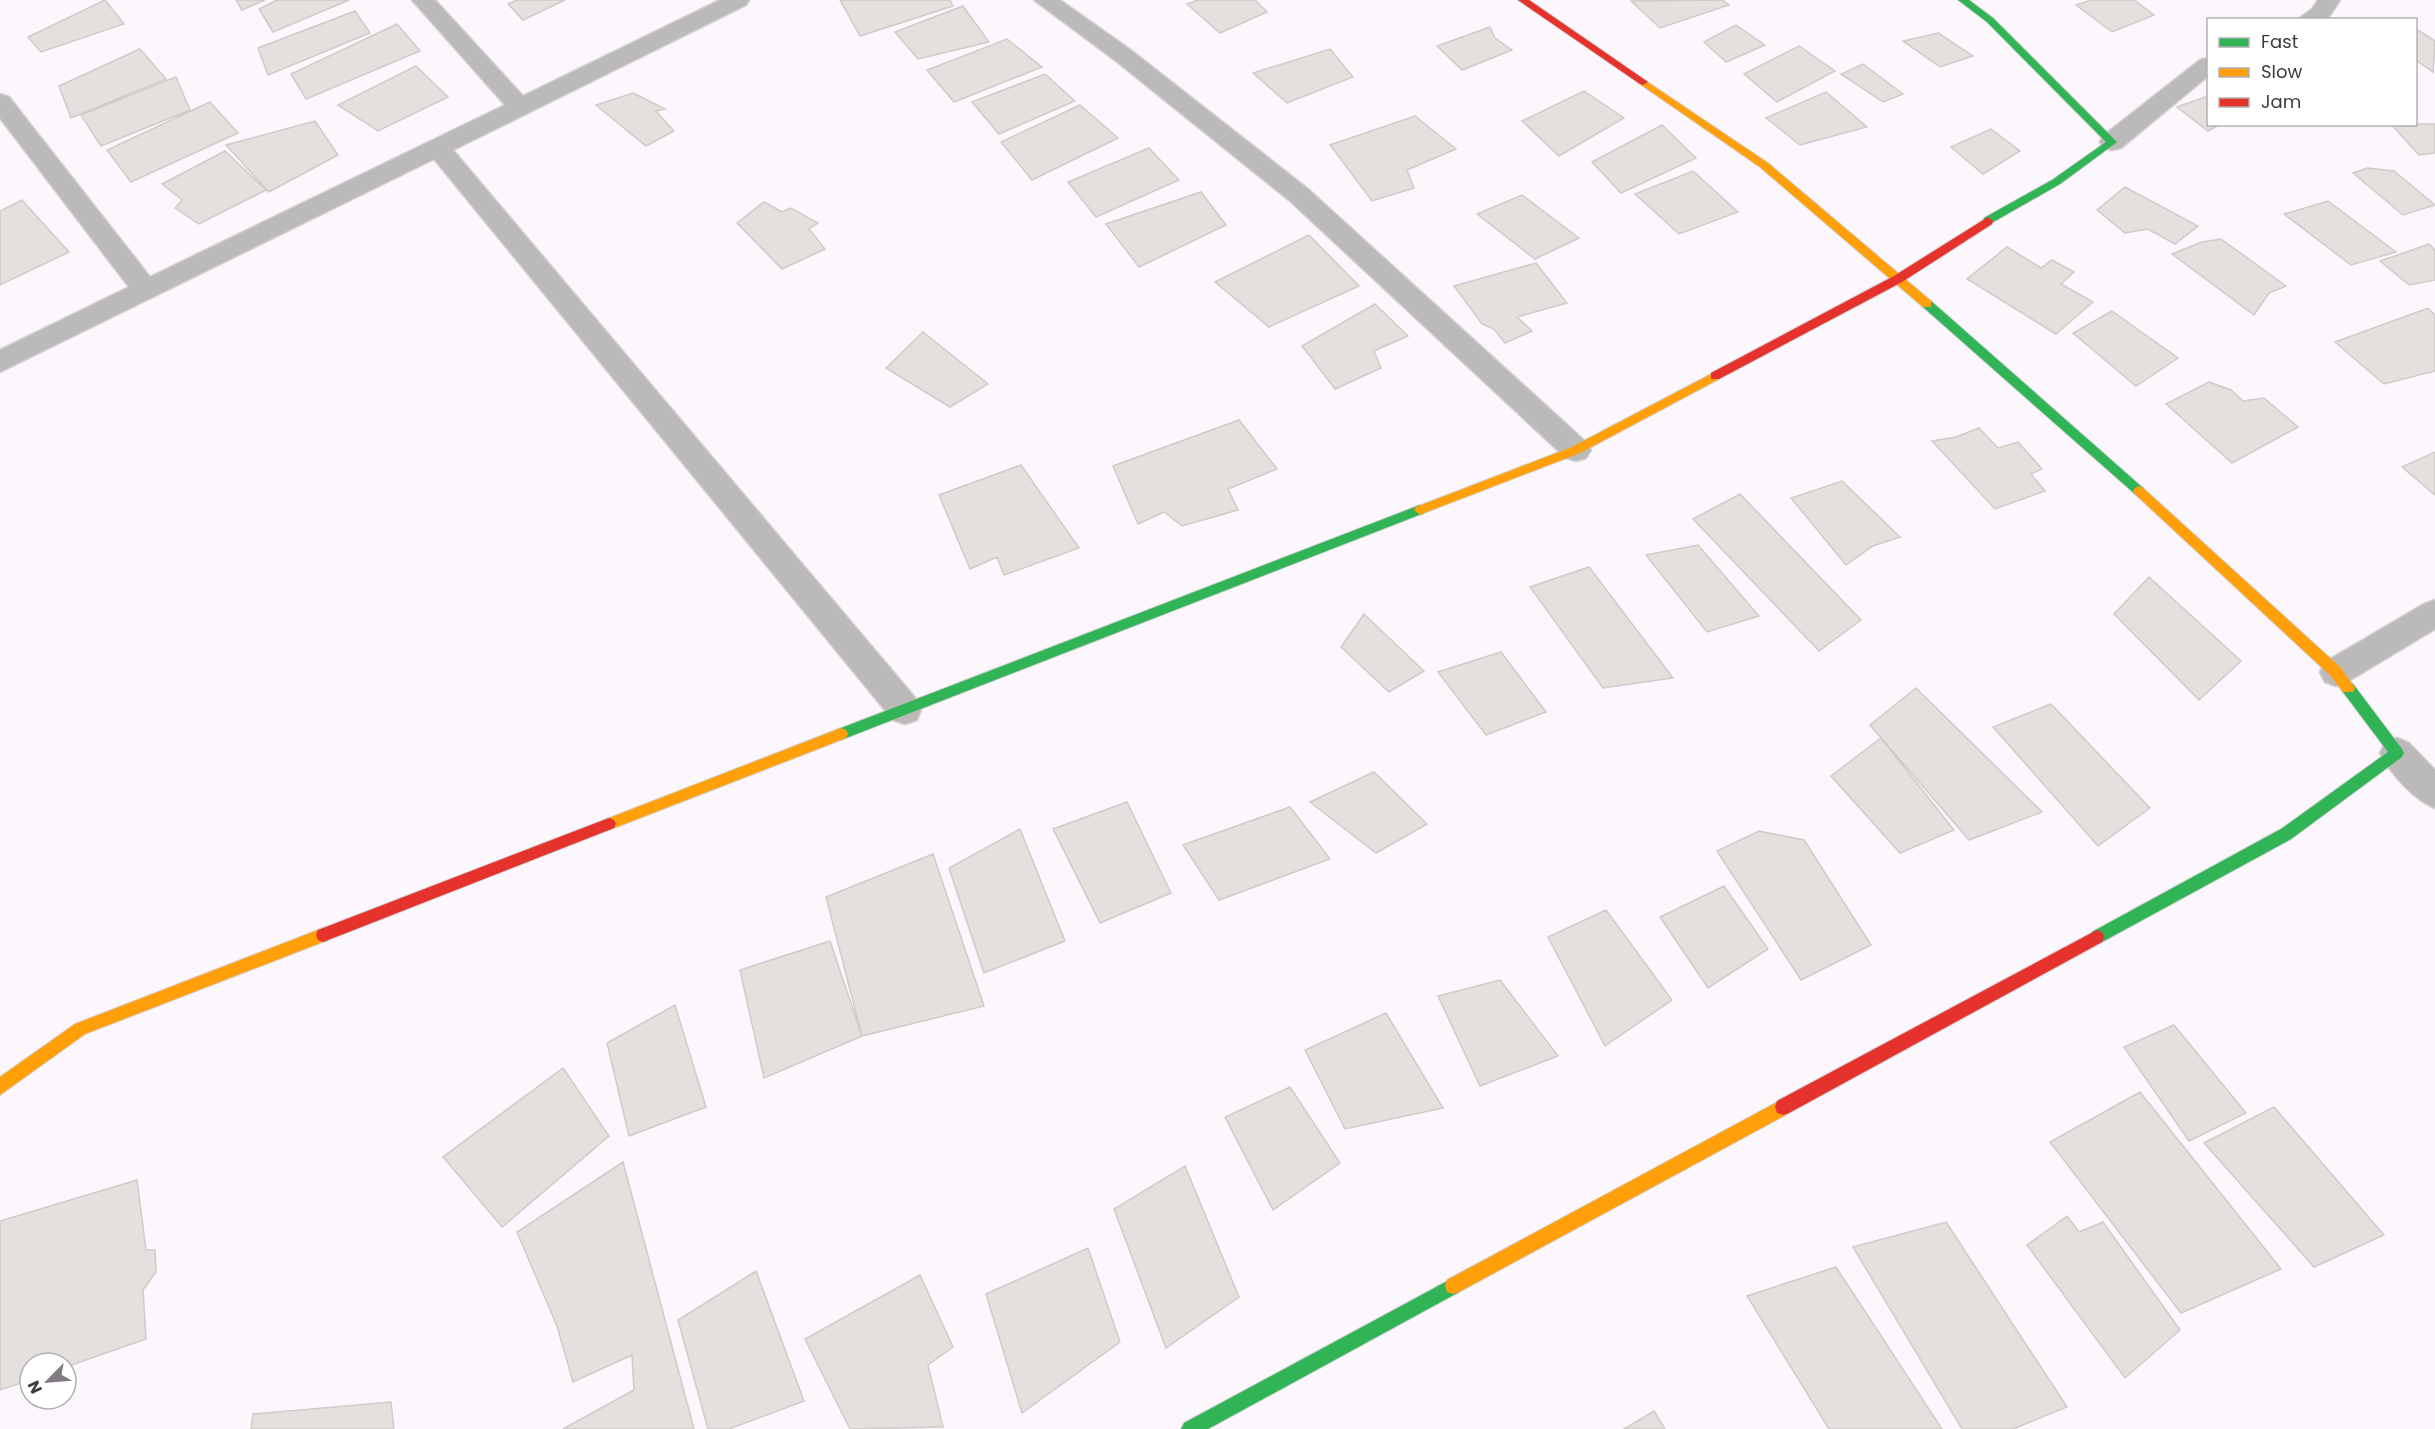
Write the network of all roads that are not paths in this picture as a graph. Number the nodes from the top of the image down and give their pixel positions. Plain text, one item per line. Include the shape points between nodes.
1 (423, 0) edge
2 (738, 0) edge
3 (1045, 0) edge
4 (1523, 0) edge
5 (1963, 0) edge
6 (2329, 0) edge
7 (2312, 18) edge
8 (2207, 66) edge
9 (0, 102) edge
10 (519, 106) junction
11 (2112, 142) junction
12 (437, 146) junction
13 (1898, 279) junction
14 (146, 291) junction
15 (0, 362) edge
16 (1576, 450) junction
17 (2435, 613) edge
18 (2336, 672) junction
19 (905, 710) junction
20 (2397, 753) junction
21 (2435, 793) edge
22 (0, 1087) edge
23 (1190, 1429) edge

1 - 10 street
2 - 10 street
3 - 16 street via 1124,56 1299,195
4 - 13 street via 1764,165
5 - 11 street via 1990,20
6 - 7 street via 2320,14
8 - 11 street
9 - 14 street
10 - 12 street
11 - 13 street via 2056,182
12 - 14 street
12 - 19 street
13 - 16 street
13 - 18 street via 2153,502
14 - 15 street
16 - 19 street
17 - 18 street
18 - 20 street
19 - 22 street via 80,1029
20 - 21 street
20 - 23 street via 2286,834

